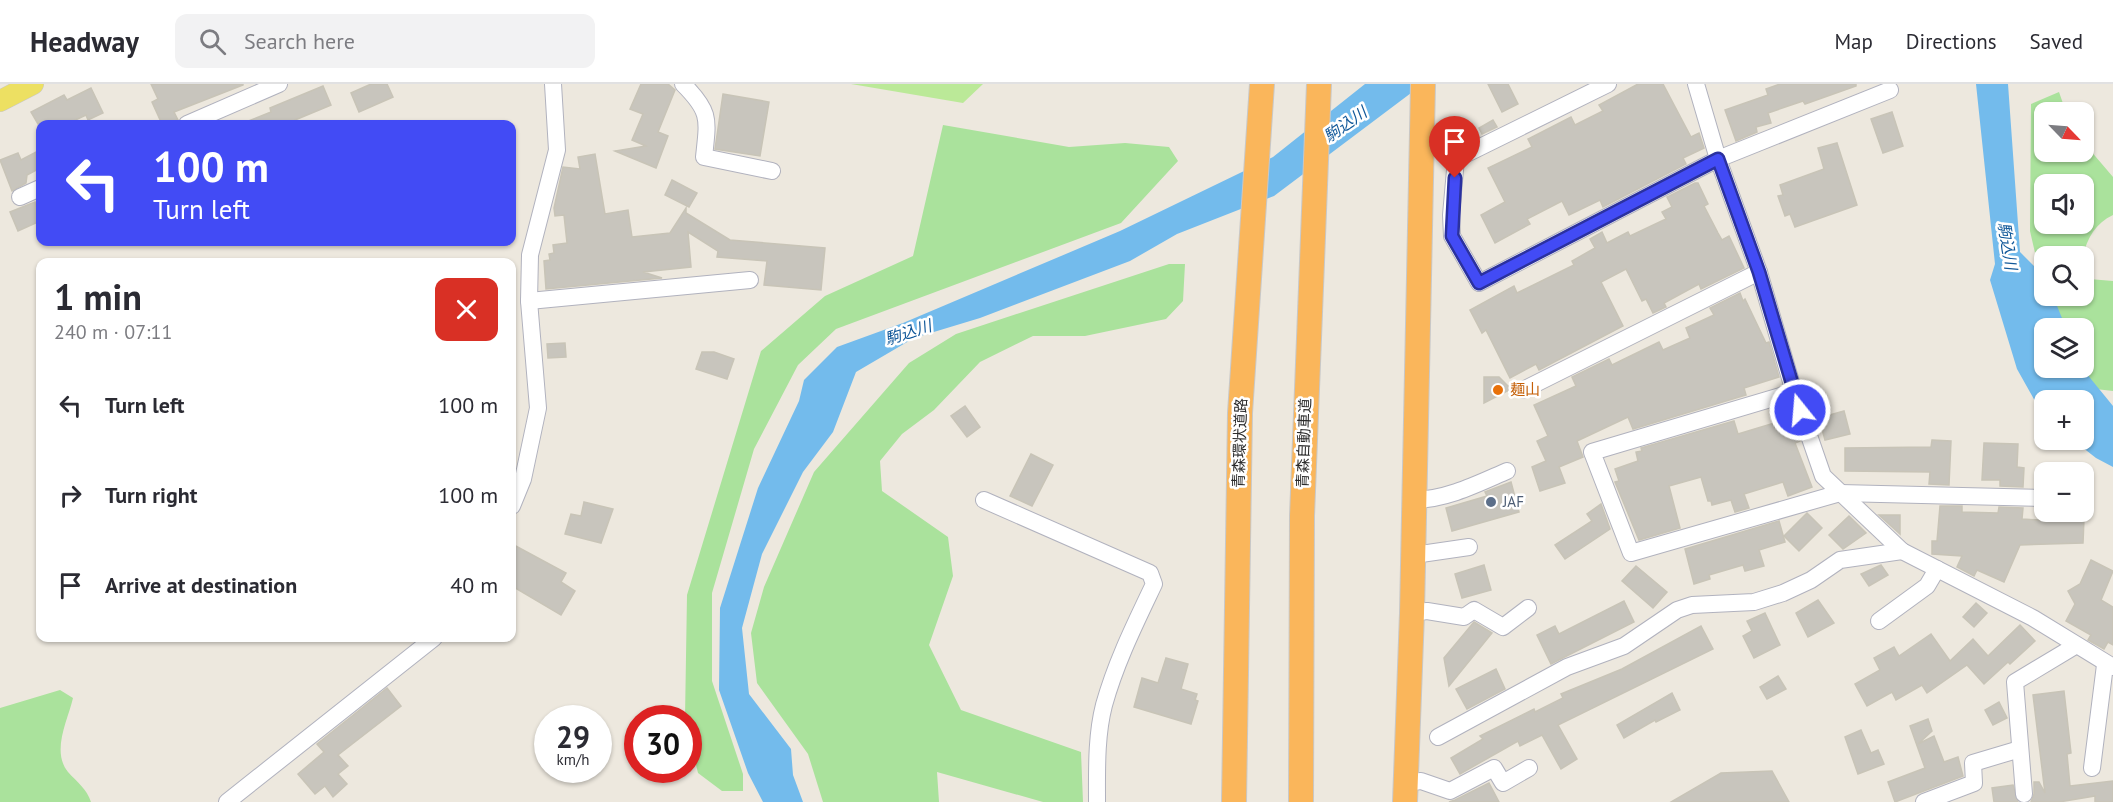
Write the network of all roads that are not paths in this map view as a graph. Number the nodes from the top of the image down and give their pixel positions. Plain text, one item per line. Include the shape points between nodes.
1 (33, 84) edge
2 (279, 84) edge
3 (553, 84) edge
4 (683, 84) edge
5 (1262, 84) edge
6 (1319, 84) edge
7 (1423, 84) edge
8 (1608, 84) edge
9 (1696, 84) edge
10 (1580, 90) edge
11 (1890, 90) dead end
12 (0, 101) edge
13 (196, 120) edge
14 (1718, 159) junction
15 (772, 171) dead end
16 (36, 190) edge
17 (20, 197) dead end
18 (1759, 272) junction
19 (750, 280) dead end
20 (529, 301) junction
21 (1523, 390) dead end
22 (1794, 392) junction
23 (1507, 471) dead end
24 (1840, 493) junction
25 (516, 496) edge
26 (2034, 498) edge
27 (984, 500) dead end
28 (1415, 500) junction
29 (1468, 547) dead end
30 (1902, 551) junction
31 (1414, 555) junction
32 (1937, 569) junction
33 (1528, 608) dead end
34 (1412, 612) junction
35 (1880, 621) dead end
36 (429, 642) edge
37 (2076, 646) junction
38 (2109, 666) edge
39 (1438, 736) dead end
40 (2020, 749) junction
41 (1530, 768) dead end
42 (2092, 768) dead end
43 (1405, 793) edge
44 (2024, 794) dead end
45 (227, 802) edge
46 (1097, 802) edge
47 (1234, 802) edge
48 (1302, 802) edge
49 (1924, 802) edge

1 - 12 main road
2 - 13 street
3 - 20 street via 557,150 530,255
4 - 15 street via 699,100 708,120 704,157
5 - 47 highway, 青森環状道路 via 1240,436
6 - 48 highway, 青森自動車道 via 1302,516
7 - 28 highway
8 - 10 street
9 - 14 street
10 - 14 street via 1456,159 1452,236 1479,283
11 - 14 street
14 - 18 street
16 - 17 street
18 - 21 street
18 - 22 street
19 - 20 street
20 - 25 street via 538,408
22 - 24 street via 1823,476
22 - 24 street via 1592,452 1631,553
23 - 28 street via 1461,491 1431,500
24 - 26 street
24 - 30 street
27 - 46 street via 1150,573 1154,584 1125,644 1104,706 1097,760
28 - 31 highway
29 - 31 street
30 - 32 street
30 - 39 street via 1840,560 1811,580 1754,602 1692,605 1677,610 1624,646 1567,667
31 - 34 highway
32 - 35 street via 1927,586
32 - 37 street via 2033,618
33 - 34 street via 1503,627 1474,610 1464,617
34 - 43 highway
36 - 45 street
37 - 38 street
37 - 40 street via 2015,682
38 - 42 street
40 - 44 street
40 - 49 street via 1973,763 1974,783
41 - 43 street via 1503,783 1494,768 1450,791 1421,781

